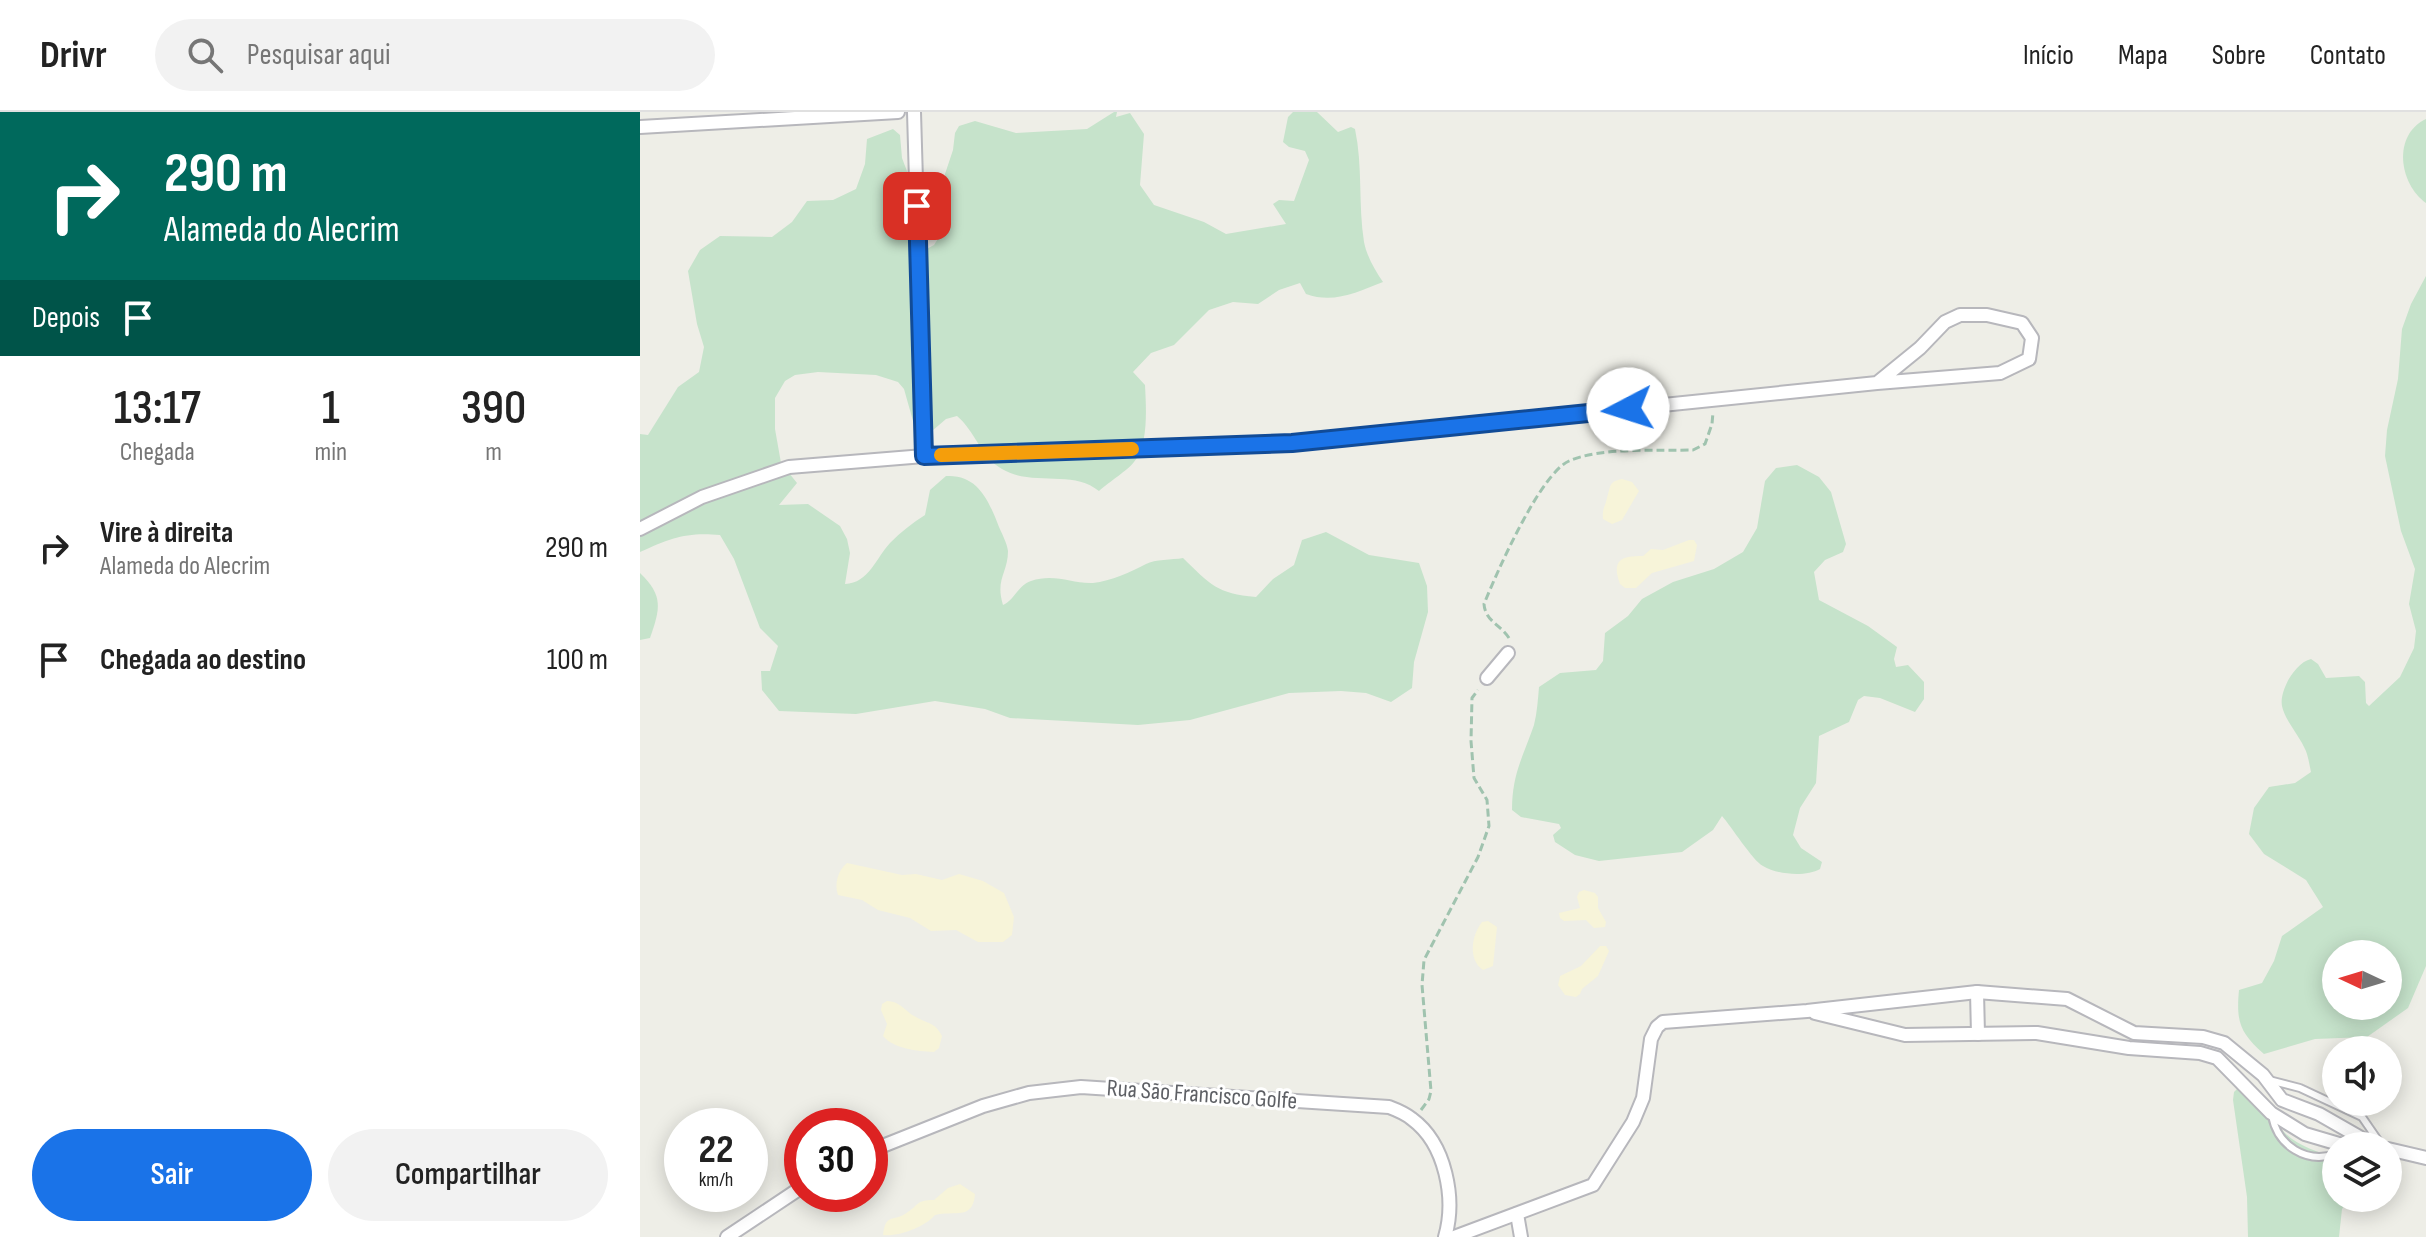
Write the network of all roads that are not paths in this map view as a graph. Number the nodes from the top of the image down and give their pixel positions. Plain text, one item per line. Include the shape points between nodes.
1 (898, 112) edge
2 (914, 112) edge
3 (729, 117) edge
4 (640, 127) edge
5 (1877, 383) junction
6 (924, 456) junction
7 (640, 529) edge
8 (1508, 653) road end
9 (1487, 678) road end
10 (1977, 992) junction
11 (1807, 1011) junction
12 (1978, 1034) junction
13 (2266, 1079) junction
14 (2271, 1113) junction
15 (2350, 1132) edge
16 (2372, 1132) edge
17 (2322, 1139) edge
18 (888, 1144) edge
19 (2402, 1152) edge
20 (2322, 1157) edge
21 (2426, 1158) edge
22 (784, 1199) edge
23 (1517, 1214) junction
24 (727, 1237) edge
25 (1445, 1237) edge
26 (1454, 1237) edge
27 (1521, 1237) edge

1 - 3 street
2 - 6 street
3 - 4 street
5 - 5 street via 2000,373 2029,359 2032,338 2022,323 1960,315 1945,322
5 - 6 street via 1292,443
6 - 7 street via 789,467 702,497
8 - 9 street
10 - 11 street
10 - 12 street
10 - 13 street via 2067,999 2134,1033 2224,1043
11 - 12 street via 1905,1035
11 - 23 street via 1663,1022 1651,1039 1643,1098 1633,1122 1593,1185
12 - 14 street via 2037,1033 2200,1053 2217,1058
13 - 15 street via 2282,1100
13 - 16 lane via 2300,1088 2362,1117
14 - 17 street
14 - 20 lane via 2289,1148
18 - 25 street, Rua São Francisco Golfe via 983,1106 1029,1093 1081,1087 1389,1107 1413,1119 1444,1167 1451,1194
19 - 21 street
22 - 24 street
23 - 26 street
23 - 27 street

